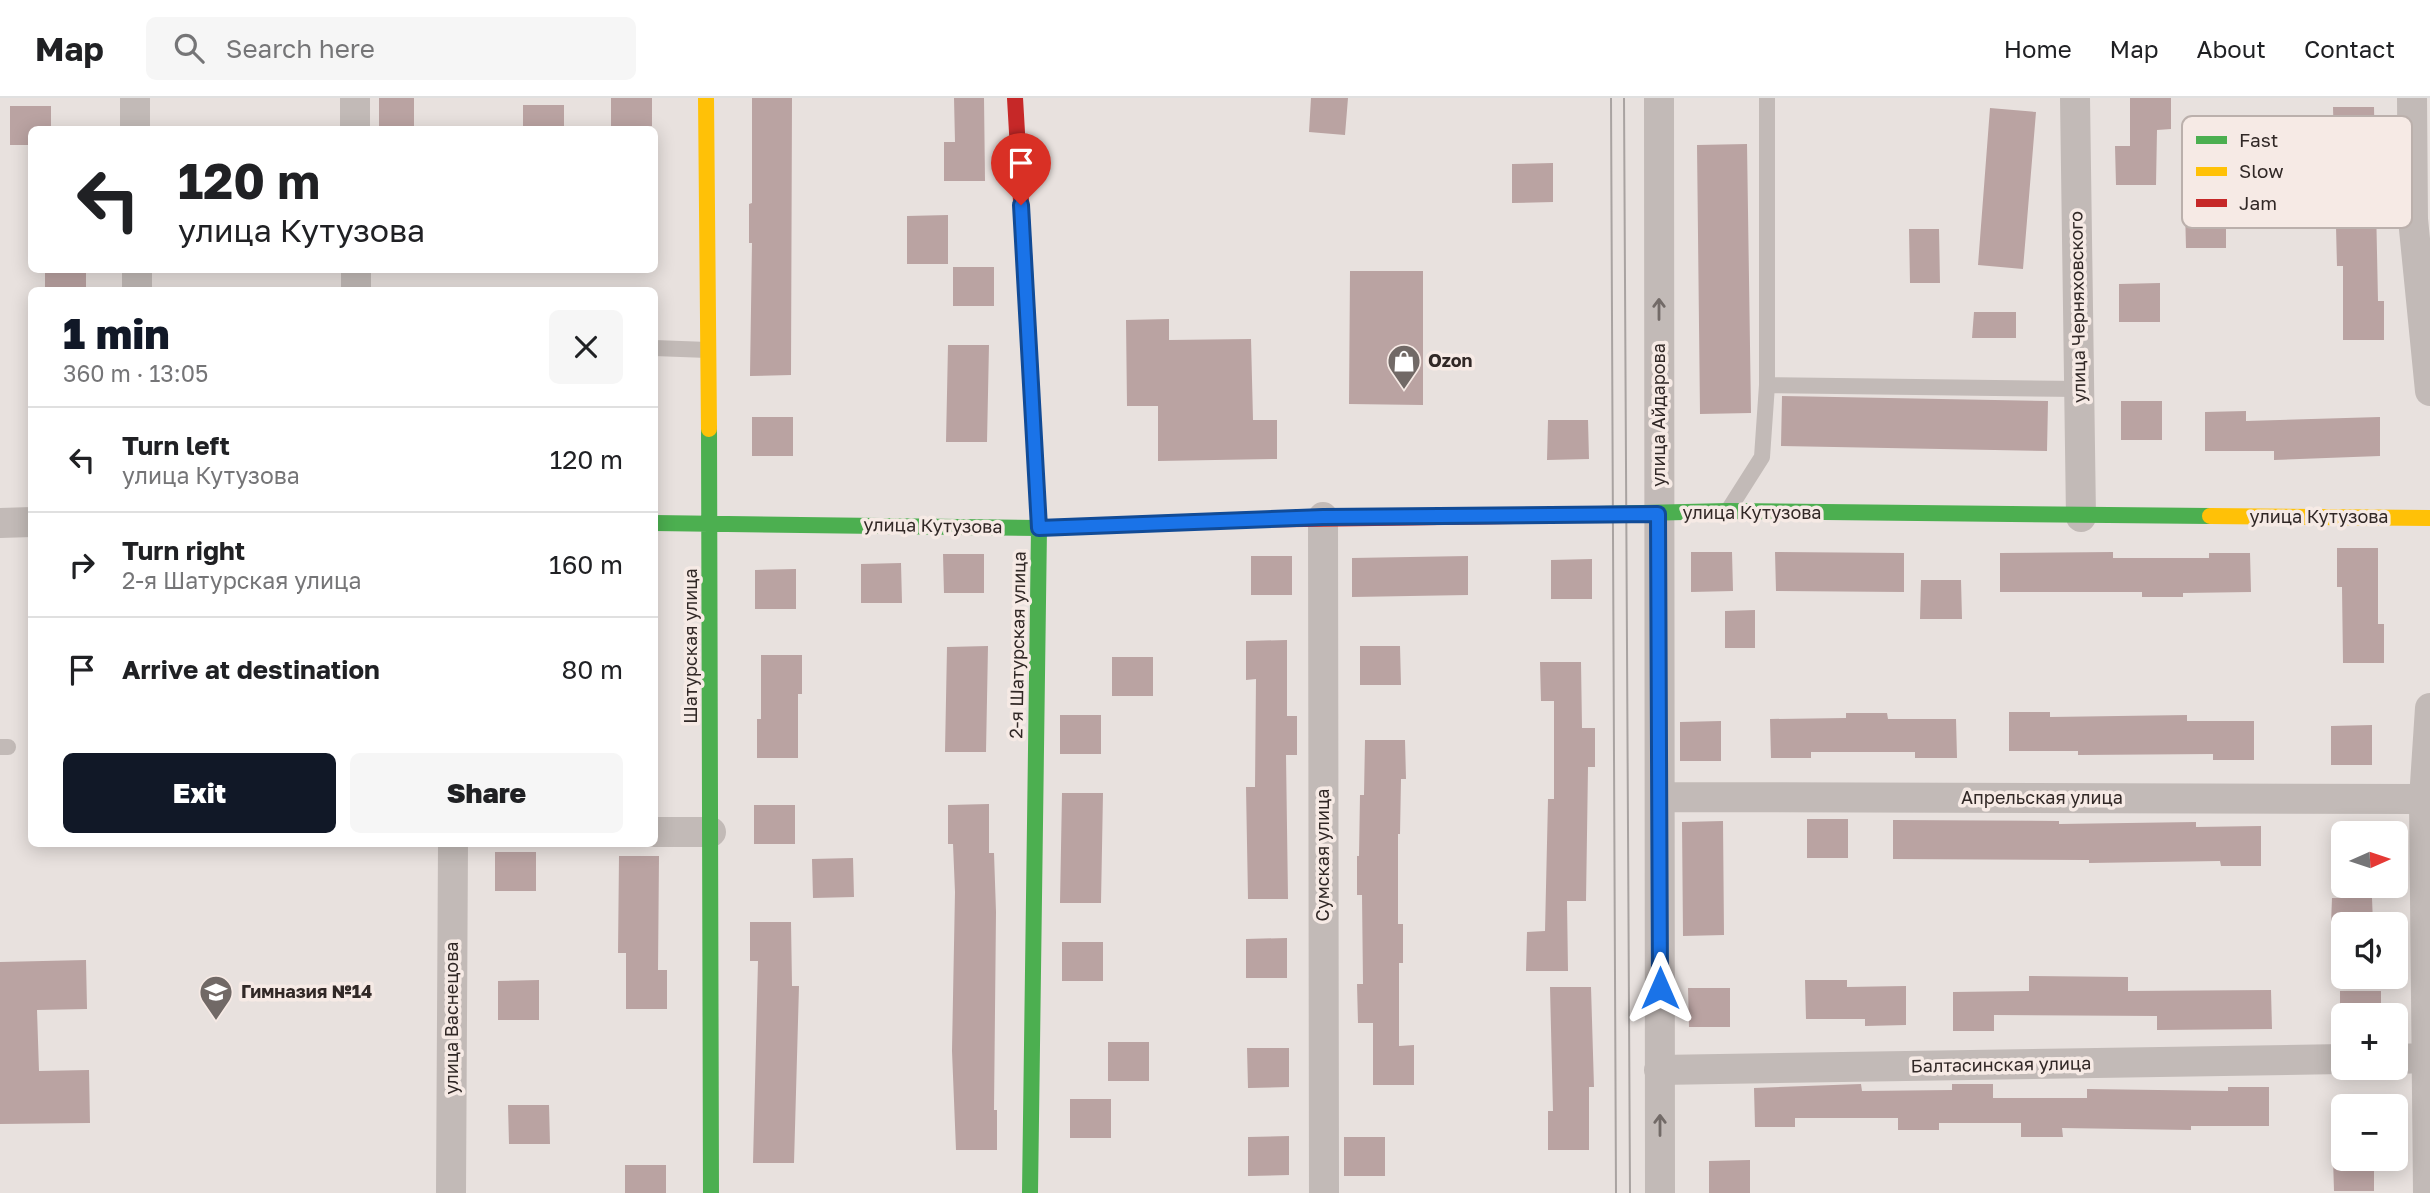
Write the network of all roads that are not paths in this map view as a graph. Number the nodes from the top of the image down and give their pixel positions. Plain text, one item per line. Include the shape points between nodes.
1 (135, 98) edge
2 (355, 98) edge
3 (706, 98) edge
4 (1015, 98) edge
5 (1659, 98) edge
6 (1767, 98) edge
7 (2075, 98) edge
8 (2413, 98) edge
9 (135, 126) edge
10 (355, 126) edge
11 (2422, 219) edge
12 (658, 348) edge
13 (709, 350) junction
14 (1767, 385) junction
15 (2079, 389) junction
16 (2430, 391) edge
17 (1727, 511) junction
18 (1658, 514) junction
19 (1323, 517) junction
20 (2081, 517) junction
21 (2430, 518) edge
22 (28, 522) edge
23 (0, 523) edge
24 (658, 523) edge
25 (710, 524) junction
26 (1039, 528) junction
27 (2430, 708) edge
28 (1660, 797) junction
29 (2424, 799) junction
30 (658, 832) edge
31 (711, 832) junction
32 (453, 847) edge
33 (2426, 1058) junction
34 (2331, 1059) edge
35 (2408, 1059) edge
36 (1660, 1070) junction
37 (451, 1193) edge
38 (711, 1193) edge
39 (1030, 1193) edge
40 (1324, 1193) edge
41 (1660, 1193) edge
42 (2428, 1193) edge

1 - 9 street
2 - 10 street
3 - 13 street, Шатурская улица
4 - 26 street, 2-я Шатурская улица
18 -> 5 street, улица Айдарова
6 - 14 lane
7 - 15 street, улица Черняховского
8 - 11 street
11 - 16 street
12 - 13 lane
13 - 25 street, Шатурская улица
14 - 15 lane
14 - 17 lane via 1762,457
15 - 20 street, улица Черняховского
17 - 18 street, улица Кутузова
17 - 20 street, улица Кутузова
18 - 19 street, улица Кутузова
18 - 28 street, улица Айдарова
19 - 26 street, улица Кутузова
19 - 40 street, Сумская улица
20 - 21 street, улица Кутузова
22 - 23 street
24 - 25 street, улица Кутузова
25 - 26 street, улица Кутузова
25 - 31 street, Шатурская улица
26 - 39 street, 2-я Шатурская улица
27 - 29 street
28 - 29 street, Апрельская улица
28 - 36 street, улица Айдарова
29 - 33 street
30 - 31 street
31 - 38 street, Шатурская улица
32 - 37 street, улица Васнецова
33 - 35 street
33 - 42 street
34 - 36 street, Балтасинская улица
41 -> 36 street, улица Айдарова

